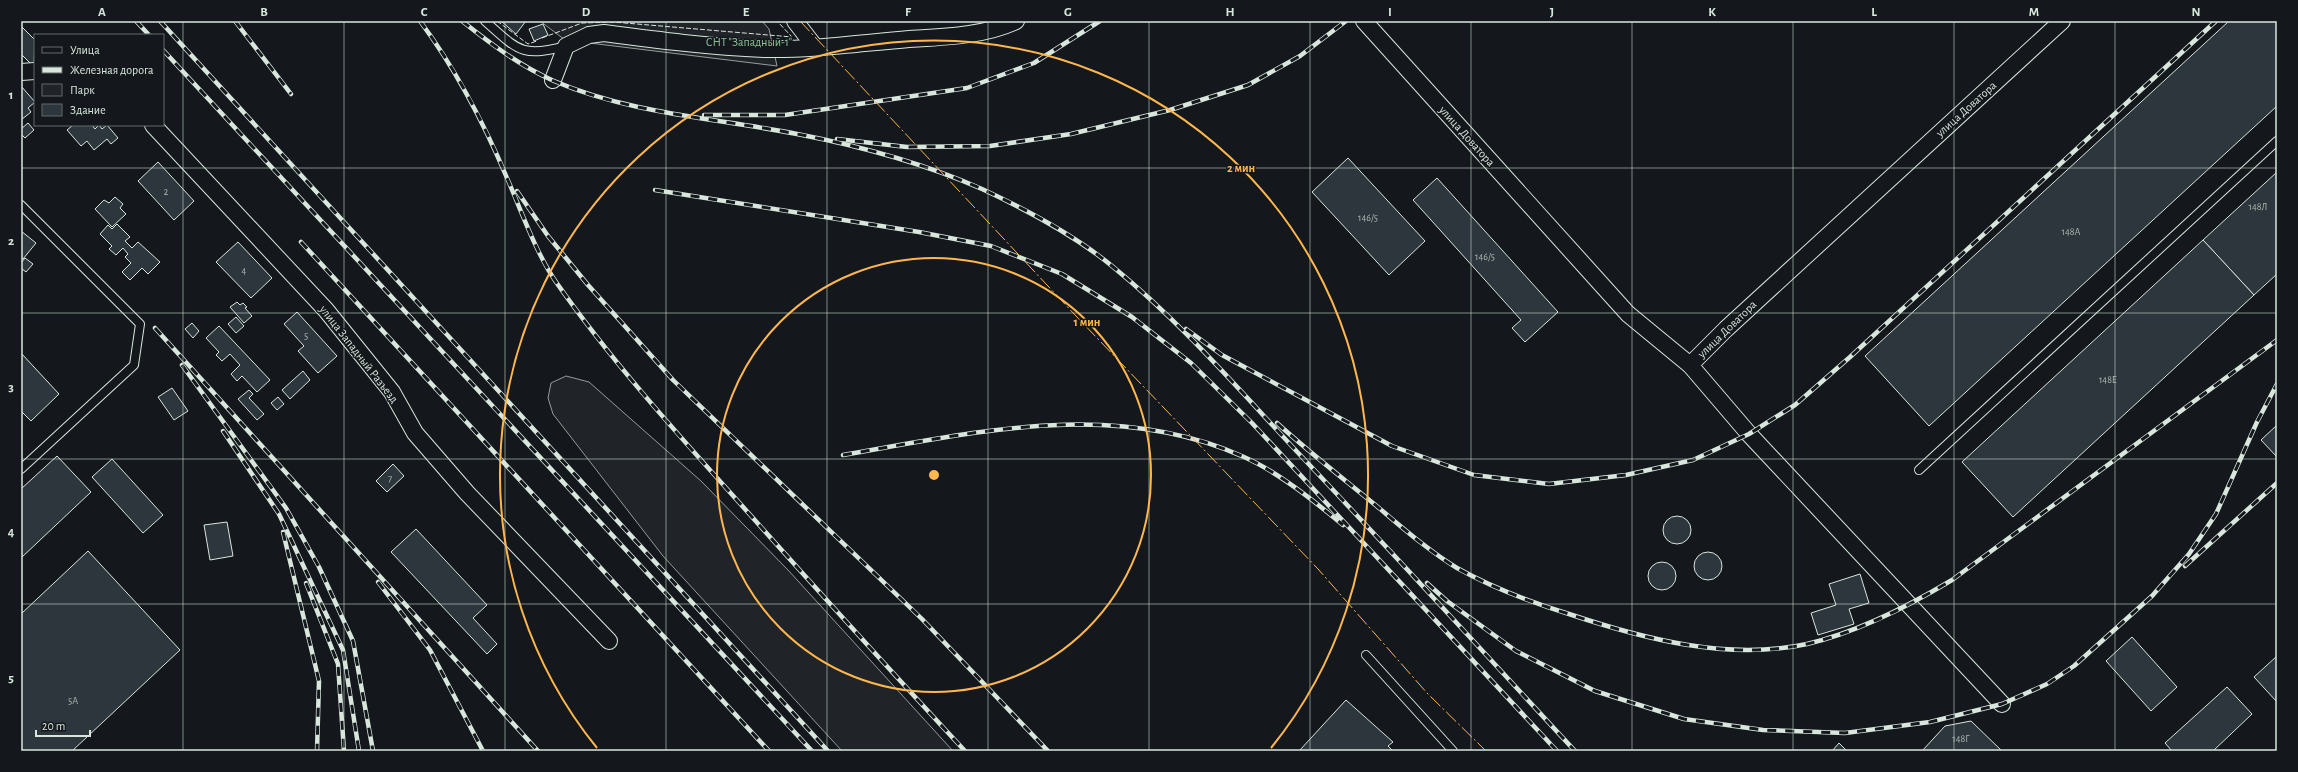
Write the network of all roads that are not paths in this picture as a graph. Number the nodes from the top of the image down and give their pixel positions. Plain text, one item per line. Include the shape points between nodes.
1 (485, 21) edge
2 (795, 21) edge
3 (1016, 21) edge
4 (1364, 21) edge
5 (2062, 21) edge
6 (566, 46) junction
7 (815, 47) junction
8 (34, 71) edge
9 (21, 72) edge
10 (553, 80) dead end
11 (154, 126) edge
12 (2277, 141) edge
13 (21, 205) edge
14 (1690, 365) junction
15 (21, 470) edge
16 (1919, 470) dead end
17 (609, 641) dead end
18 (1366, 655) dead end
19 (2002, 704) dead end
20 (1453, 751) edge

1 - 6 lane via 510,42 526,51 542,52
2 - 7 street
3 - 7 street via 1003,27 947,36
4 - 14 street, улица Доватора via 1628,314
5 - 14 street, улица Доватора
6 - 7 street via 589,35 604,34 726,46
6 - 10 street
8 - 9 street
11 - 17 street, улица Западный Разъезд via 326,310 392,392 414,433 467,493
12 - 16 lane
13 - 15 lane via 140,324 134,364
14 - 19 street via 1754,439
18 - 20 lane

